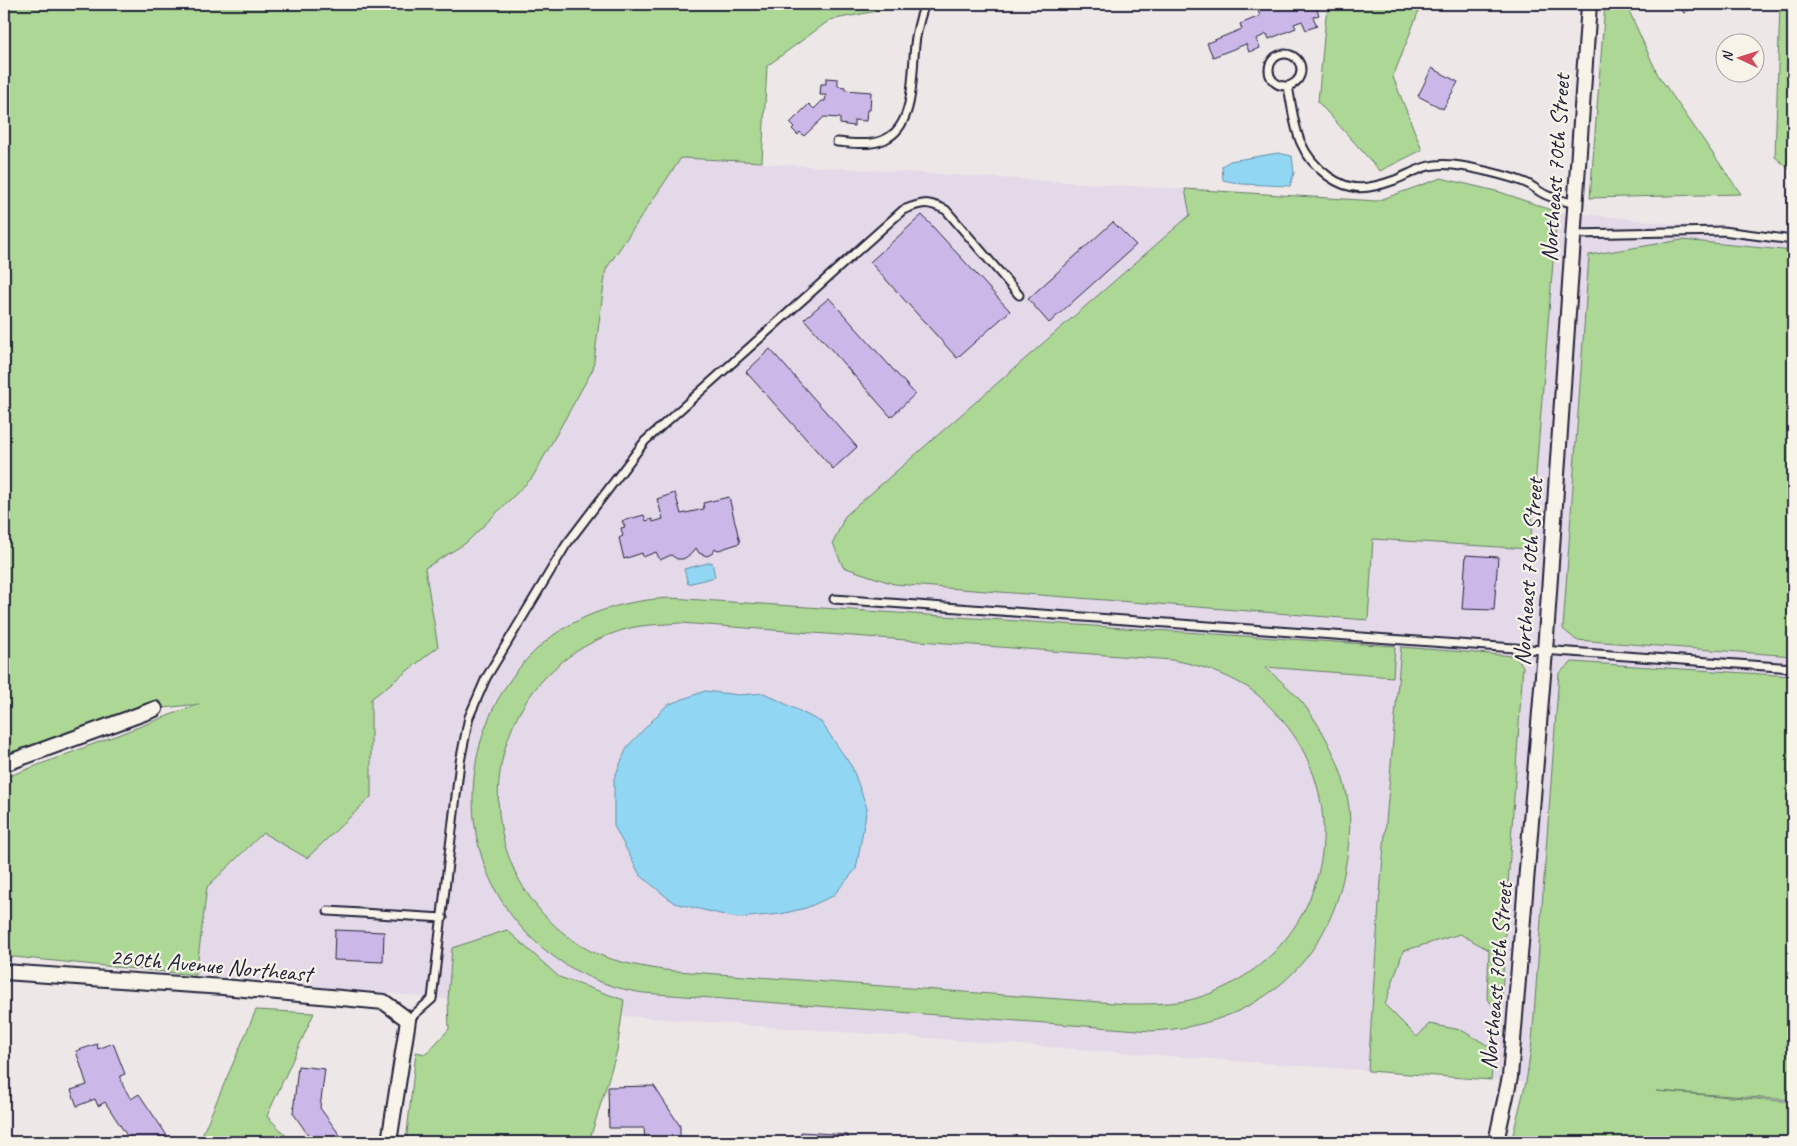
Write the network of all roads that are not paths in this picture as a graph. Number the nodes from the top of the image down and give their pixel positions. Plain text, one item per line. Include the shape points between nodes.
1 (925, 4) edge
2 (1589, 4) edge
3 (1288, 86) junction
4 (837, 142) dead end
5 (1575, 204) junction
6 (1572, 234) junction
7 (1793, 240) edge
8 (1019, 295) dead end
9 (834, 599) dead end
10 (1545, 651) junction
11 (1793, 668) edge
12 (155, 709) dead end
13 (4, 764) edge
14 (328, 911) dead end
15 (442, 918) junction
16 (4, 972) edge
17 (408, 1020) junction
18 (389, 1142) edge
19 (1496, 1142) edge

1 - 4 lane via 916,37 909,105 900,127 889,138 877,142
2 - 5 street, Northeast 70th Street
3 - 3 lane via 1298,80 1301,68 1295,57 1283,54 1272,60 1269,72 1276,83
3 - 5 lane via 1297,133 1305,154 1315,167 1336,182 1352,188 1369,189 1420,168 1453,165 1526,183 1546,195
5 - 6 street, Northeast 70th Street
6 - 7 lane via 1723,231
6 - 10 street, Northeast 70th Street
8 - 15 lane via 946,210 930,203 917,204 903,210 645,441 566,545 486,678 469,717 460,762
9 - 10 lane
10 - 11 lane
10 - 19 street, Northeast 70th Street via 1510,1077
12 - 13 street
14 - 15 lane
15 - 17 lane via 432,999
16 - 17 street, 260th Avenue Northeast via 222,986 384,1002
17 - 18 street

